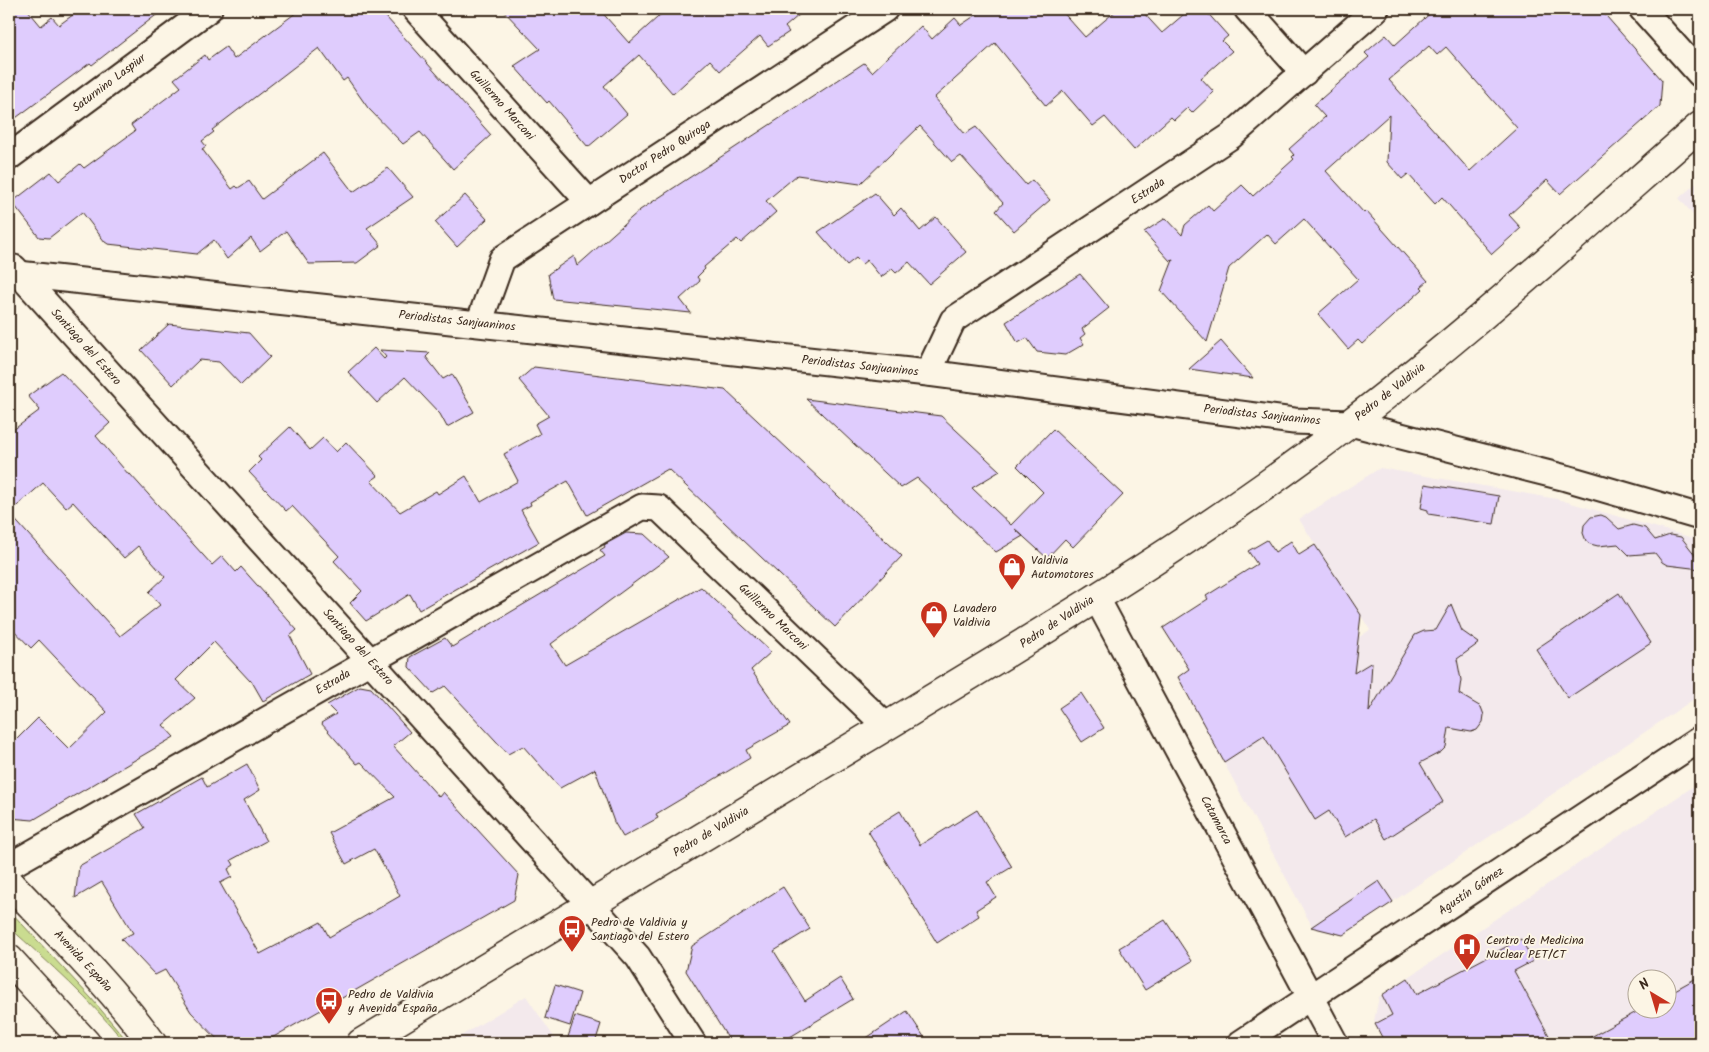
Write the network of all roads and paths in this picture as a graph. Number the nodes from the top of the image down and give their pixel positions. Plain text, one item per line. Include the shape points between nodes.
1 (209, 9) edge
2 (415, 9) edge
3 (885, 9) edge
4 (1247, 9) edge
5 (1376, 9) edge
6 (1642, 9) edge
7 (1304, 73) junction
8 (1700, 74) edge
9 (1700, 126) edge
10 (9, 158) edge
11 (589, 202) junction
12 (12, 270) edge
13 (479, 323) junction
14 (928, 373) junction
15 (1350, 423) junction
16 (659, 508) joint
17 (1700, 517) edge
18 (1096, 597) junction
19 (370, 660) junction
20 (886, 726) junction
21 (1700, 739) edge
22 (9, 866) edge
23 (9, 882) edge
24 (590, 904) junction
25 (9, 959) edge
26 (1310, 997) junction
27 (86, 1043) edge
28 (152, 1043) edge
29 (360, 1043) edge
30 (693, 1043) edge
31 (1241, 1043) edge
32 (1335, 1043) edge

1 - 10 street, Saturnino Laspiur
2 - 11 street, Guillermo Marconi
3 - 11 street, Doctor Pedro Quiroga
4 - 7 street
5 - 7 street, Estrada
6 - 8 street
7 - 14 street, Estrada via 1231,136 953,320
9 - 15 street, Pedro de Valdivia via 1480,318
11 - 13 street, Doctor Pedro Quiroga via 502,259
12 - 13 street, Periodistas Sanjuaninos
12 - 19 street, Santiago del Estero
13 - 14 street, Periodistas Sanjuaninos
14 - 15 street, Periodistas Sanjuaninos via 1294,421
15 - 17 street, Periodistas Sanjuaninos via 1566,478
15 - 18 street, Pedro de Valdivia via 1234,506
16 - 19 street, Estrada via 640,508
16 - 20 street, Guillermo Marconi
18 - 20 street, Pedro de Valdivia
18 - 26 street, Catamarca
19 - 22 street, Estrada
19 - 24 street, Santiago del Estero
20 - 24 street, Pedro de Valdivia
21 - 26 street, Agustín Gómez
23 - 28 street, Avenida España via 132,1015
24 - 29 street, Pedro de Valdivia
24 - 30 street, Santiago del Estero via 638,957
25 - 27 street
26 - 31 street, Agustín Gómez
26 - 32 street, Catamarca

